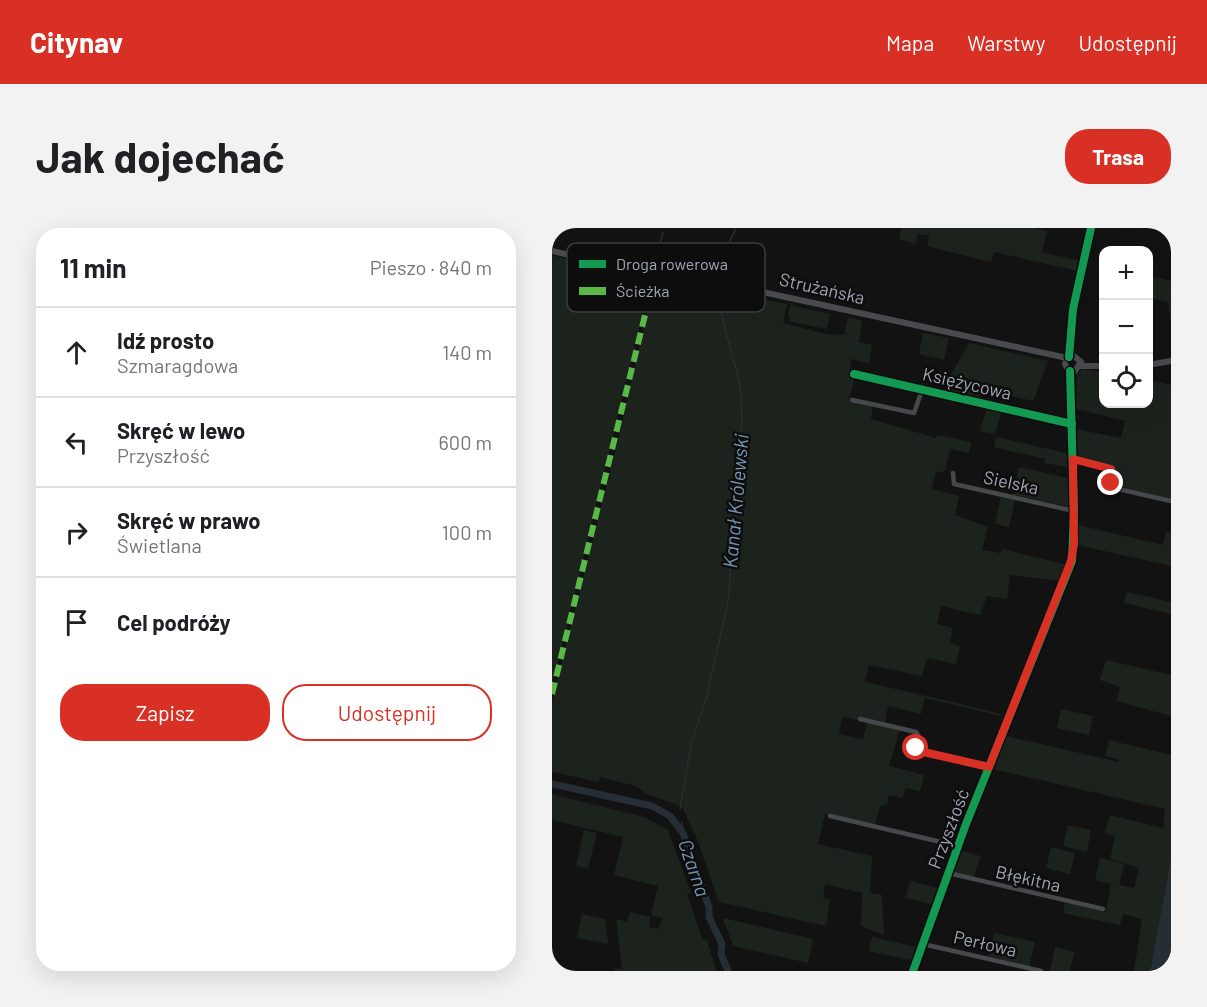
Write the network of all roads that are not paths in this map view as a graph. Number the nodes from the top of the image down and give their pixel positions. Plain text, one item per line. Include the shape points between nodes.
1 (1090, 228) edge
2 (552, 251) edge
3 (567, 255) edge
4 (765, 292) edge
5 (1069, 359) junction
6 (1171, 361) edge
7 (1153, 364) edge
8 (1099, 366) edge
9 (1077, 368) junction
10 (854, 374) dead end
11 (922, 390) junction
12 (852, 399) dead end
13 (1072, 424) junction
14 (1073, 459) junction
15 (953, 473) dead end
16 (1171, 501) edge
17 (1074, 511) junction
18 (860, 719) dead end
19 (989, 767) junction
20 (830, 816) dead end
21 (958, 846) junction
22 (948, 873) junction
23 (1103, 909) dead end
24 (923, 944) junction
25 (913, 971) edge
26 (1041, 971) edge

1 - 5 street via 1073,309
2 - 3 main road, Strużańska
4 - 5 main road, Strużańska
5 - 9 main road
5 - 9 main road
6 - 7 main road
8 - 9 main road
9 - 13 street, Przyszłość via 1072,386
10 - 11 street, Księżycowa
11 - 12 street, Księżycowa via 914,413
11 - 13 street, Księżycowa
13 - 14 street, Przyszłość
14 - 16 street via 1111,469 1111,483 1118,489
14 - 17 street, Przyszłość
15 - 17 street, Sielska via 954,484
17 - 19 street, Przyszłość via 1068,573
18 - 19 street via 916,732 919,751
19 - 21 street, Przyszłość
20 - 21 street
21 - 22 street, Przyszłość
22 - 23 street, Błękitna
22 - 24 street, Przyszłość
24 - 25 street, Przyszłość
24 - 26 street, Perłowa

